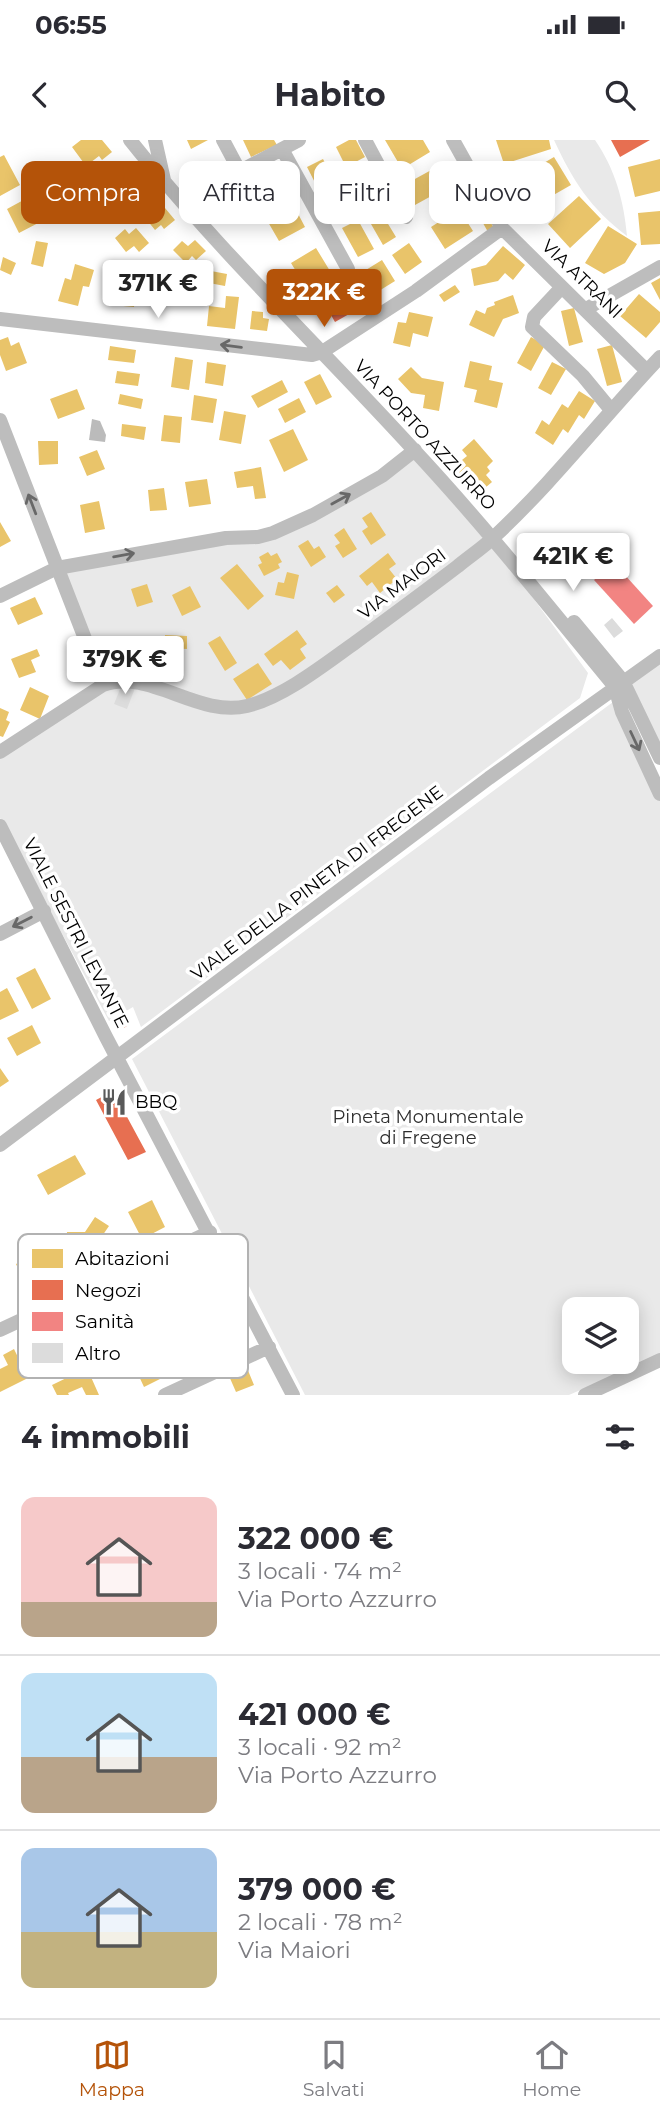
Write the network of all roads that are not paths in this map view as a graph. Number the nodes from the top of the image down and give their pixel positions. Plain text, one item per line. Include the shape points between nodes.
1 (130, 140) edge
2 (155, 140) edge
3 (223, 140) edge
4 (299, 140) edge
5 (365, 140) edge
6 (453, 140) edge
7 (282, 149) junction
8 (147, 161) edge
9 (160, 161) edge
10 (234, 161) edge
11 (260, 161) edge
12 (376, 161) edge
13 (165, 183) edge
14 (179, 199) edge
15 (203, 224) edge
16 (502, 228) junction
17 (660, 267) edge
18 (348, 269) dead end
19 (562, 287) junction
20 (586, 309) junction
21 (0, 319) edge
22 (322, 352) junction
23 (660, 357) edge
24 (646, 371) junction
25 (611, 410) junction
26 (0, 420) edge
27 (415, 450) junction
28 (494, 538) junction
29 (57, 568) junction
30 (0, 596) edge
31 (660, 656) edge
32 (619, 684) junction
33 (103, 685) junction
34 (0, 752) edge
35 (660, 758) edge
36 (660, 793) edge
37 (0, 826) edge
38 (44, 911) junction
39 (0, 934) edge
40 (117, 1057) junction
41 (0, 1145) edge
42 (210, 1232) joint
43 (206, 1234) edge
44 (248, 1306) edge
45 (18, 1322) edge
46 (0, 1330) edge
47 (269, 1347) junction
48 (248, 1357) edge
49 (660, 1360) edge
50 (202, 1378) edge
51 (165, 1395) edge
52 (293, 1395) edge
53 (585, 1395) edge

1 - 8 street, VIA PORTO AZZURRO
2 - 9 street
3 - 10 street
4 - 7 street
5 - 12 street
6 - 16 street, VIA ATRANI
7 - 11 street
7 - 18 street
13 - 14 street, VIA PORTO AZZURRO
15 - 22 street, VIA PORTO AZZURRO
16 - 19 street, VIA ATRANI
16 - 22 street
17 - 20 street
19 - 20 street, VIA ATRANI
19 - 25 street via 534,317 532,327
20 - 24 street, VIA ATRANI
22 -> 21 street via 308,355
22 - 27 street, VIA PORTO AZZURRO
23 - 24 street, VIA MAIORI
24 - 25 street, VIA MAIORI
25 - 28 street, VIA MAIORI
29 -> 26 street
27 - 28 street, VIA PORTO AZZURRO
29 -> 27 street via 226,538 268,535 382,476
28 - 32 street, VIA PORTO AZZURRO
28 - 33 street, VIA MAIORI via 324,664 257,703 219,707 131,682
29 - 30 street
29 - 33 street
31 - 32 street, VIALE DELLA PINETA DI FREGENE
32 - 35 street
32 -> 36 street via 622,712
32 - 40 street, VIALE DELLA PINETA DI FREGENE
33 - 34 street
37 - 38 street, VIALE SESTRI LEVANTE
38 -> 39 street
38 - 40 street, VIALE SESTRI LEVANTE
40 - 41 street, VIALE DELLA PINETA DI FREGENE
40 - 42 street, VIALE SESTRI LEVANTE
42 - 43 street
44 - 47 street, VIALE SESTRI LEVANTE
45 - 46 street
47 - 48 street
47 - 52 street, VIALE SESTRI LEVANTE
49 - 53 street
50 - 51 street

